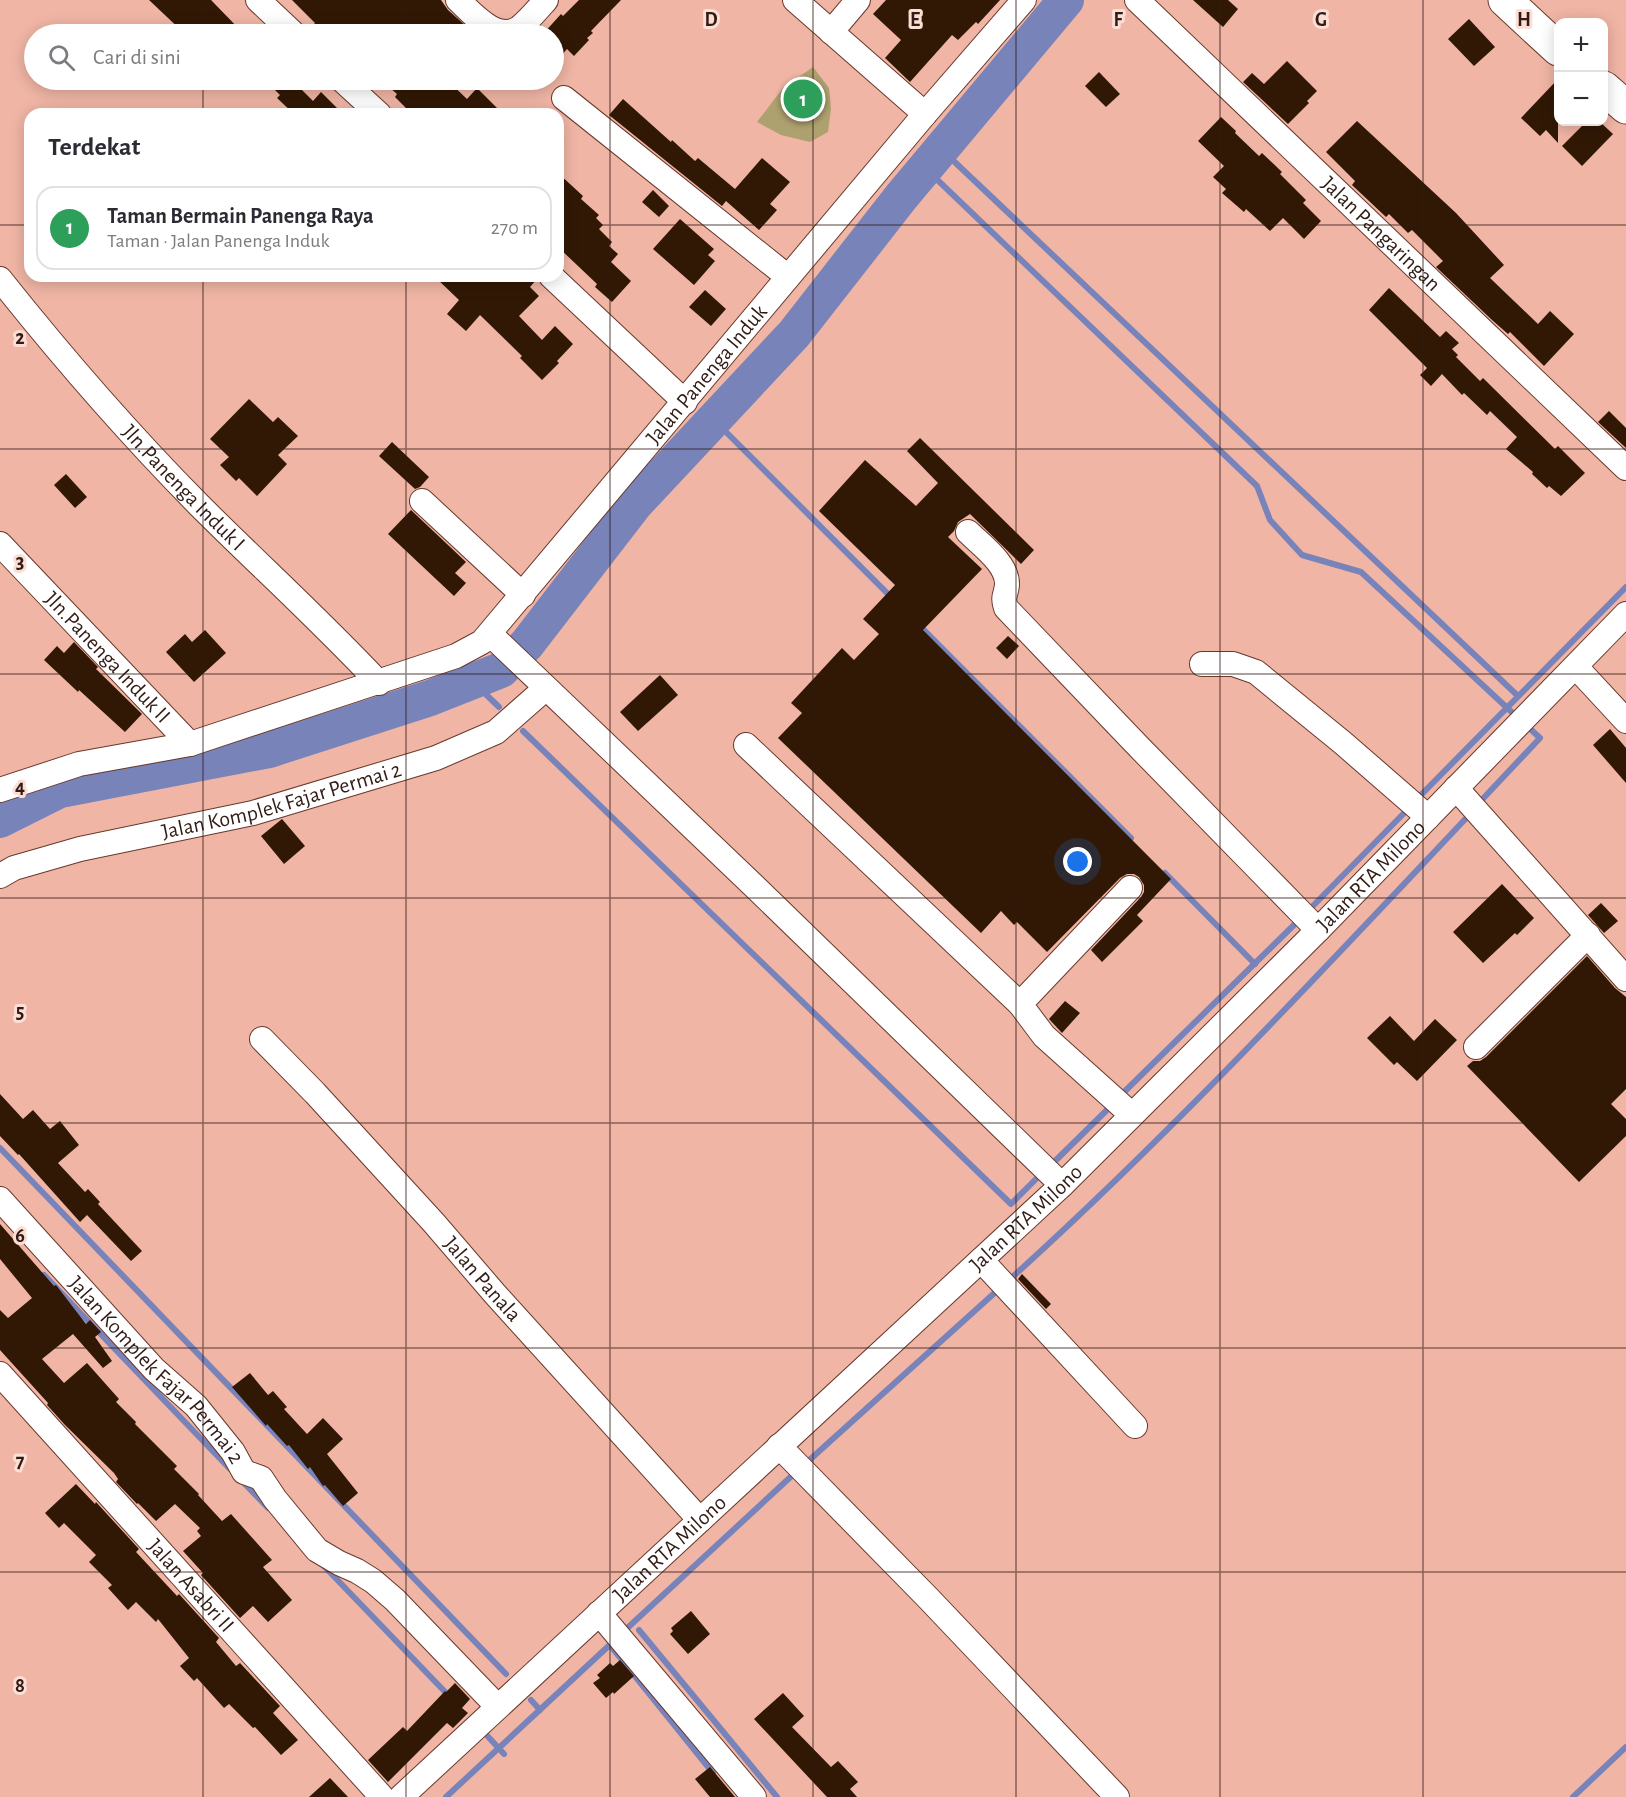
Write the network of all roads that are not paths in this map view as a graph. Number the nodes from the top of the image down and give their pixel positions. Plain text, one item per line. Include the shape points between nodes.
1 (258, 0) edge
2 (458, 0) edge
3 (546, 0) edge
4 (795, 0) edge
5 (858, 0) edge
6 (1024, 0) edge
7 (1137, 0) edge
8 (1505, 0) edge
9 (283, 24) edge
10 (484, 24) edge
11 (522, 24) edge
12 (831, 32) junction
13 (1554, 45) edge
14 (353, 90) edge
15 (1608, 91) edge
16 (564, 98) dead end
17 (1626, 107) edge
18 (372, 108) edge
19 (925, 114) junction
20 (788, 277) junction
21 (0, 279) edge
22 (557, 282) edge
23 (685, 402) junction
24 (1626, 468) edge
25 (422, 501) dead end
26 (968, 532) dead end
27 (0, 544) edge
28 (523, 595) junction
29 (1626, 614) edge
30 (495, 639) junction
31 (1202, 664) dead end
32 (1576, 667) junction
33 (379, 683) junction
34 (546, 688) junction
35 (1626, 721) edge
36 (190, 744) junction
37 (746, 745) dead end
38 (1456, 788) junction
39 (0, 790) edge
40 (1428, 817) junction
41 (0, 876) edge
42 (1130, 888) dead end
43 (1309, 920) junction
44 (1588, 935) junction
45 (1626, 979) edge
46 (1020, 1004) junction
47 (262, 1039) dead end
48 (1476, 1047) dead end
49 (1121, 1106) junction
50 (1062, 1185) junction
51 (0, 1199) edge
52 (981, 1260) junction
53 (0, 1374) edge
54 (1135, 1426) dead end
55 (779, 1446) junction
56 (700, 1520) junction
57 (599, 1613) junction
58 (497, 1706) junction
59 (382, 1797) edge
60 (401, 1797) edge
61 (754, 1797) edge
62 (1118, 1797) edge

1 - 9 street
2 - 10 street
3 - 11 street
4 - 12 street
5 - 12 street
6 - 19 street, Jalan Panenga Induk
7 - 24 street, Jalan Pangaringan
8 - 13 highway
12 - 19 street
14 - 18 street
15 - 17 highway
16 - 20 street
19 - 20 street, Jalan Panenga Induk
20 - 23 street, Jalan Panenga Induk
21 - 33 street, Jln.Panenga Induk I via 197,503
22 - 23 street
23 - 28 street, Jalan Panenga Induk
25 - 28 street
26 - 43 street via 1001,566 1007,583 1003,599 1006,608
27 - 36 street, Jln.Panenga Induk II
28 - 30 street, Jalan Panenga Induk
29 - 32 street, Jalan RTA Milono
30 - 33 street, Jalan Panenga Induk
30 - 34 street
31 - 40 street via 1233,664 1256,672
32 - 35 street
32 - 38 street, Jalan RTA Milono
33 - 36 street, Jalan Panenga Induk
34 - 41 street, Jalan Komplek Fajar Permai 2 via 495,732 436,758 253,813 80,849 14,868
34 - 50 street
36 - 39 street, Jalan Panenga Induk via 79,764
37 - 46 street
38 - 40 street, Jalan RTA Milono
38 - 44 street
40 - 43 street, Jalan RTA Milono
42 - 46 street
43 - 49 street, Jalan RTA Milono
44 - 45 street
44 - 48 street
46 - 49 street via 1044,1036
47 - 56 street, Jalan Panala via 323,1101
49 - 50 street, Jalan RTA Milono
50 - 52 street, Jalan RTA Milono
51 - 58 street, Jalan Komplek Fajar Permai 2 via 154,1369 196,1406 244,1472 261,1478 317,1550 373,1581 395,1600
52 - 54 street
52 - 55 street, Jalan RTA Milono
53 - 59 street, Jalan Asabri II
55 - 56 street, Jalan RTA Milono
55 - 62 street
56 - 57 street, Jalan RTA Milono
57 - 58 street, Jalan RTA Milono
57 - 61 street
58 - 60 street, Jalan RTA Milono

